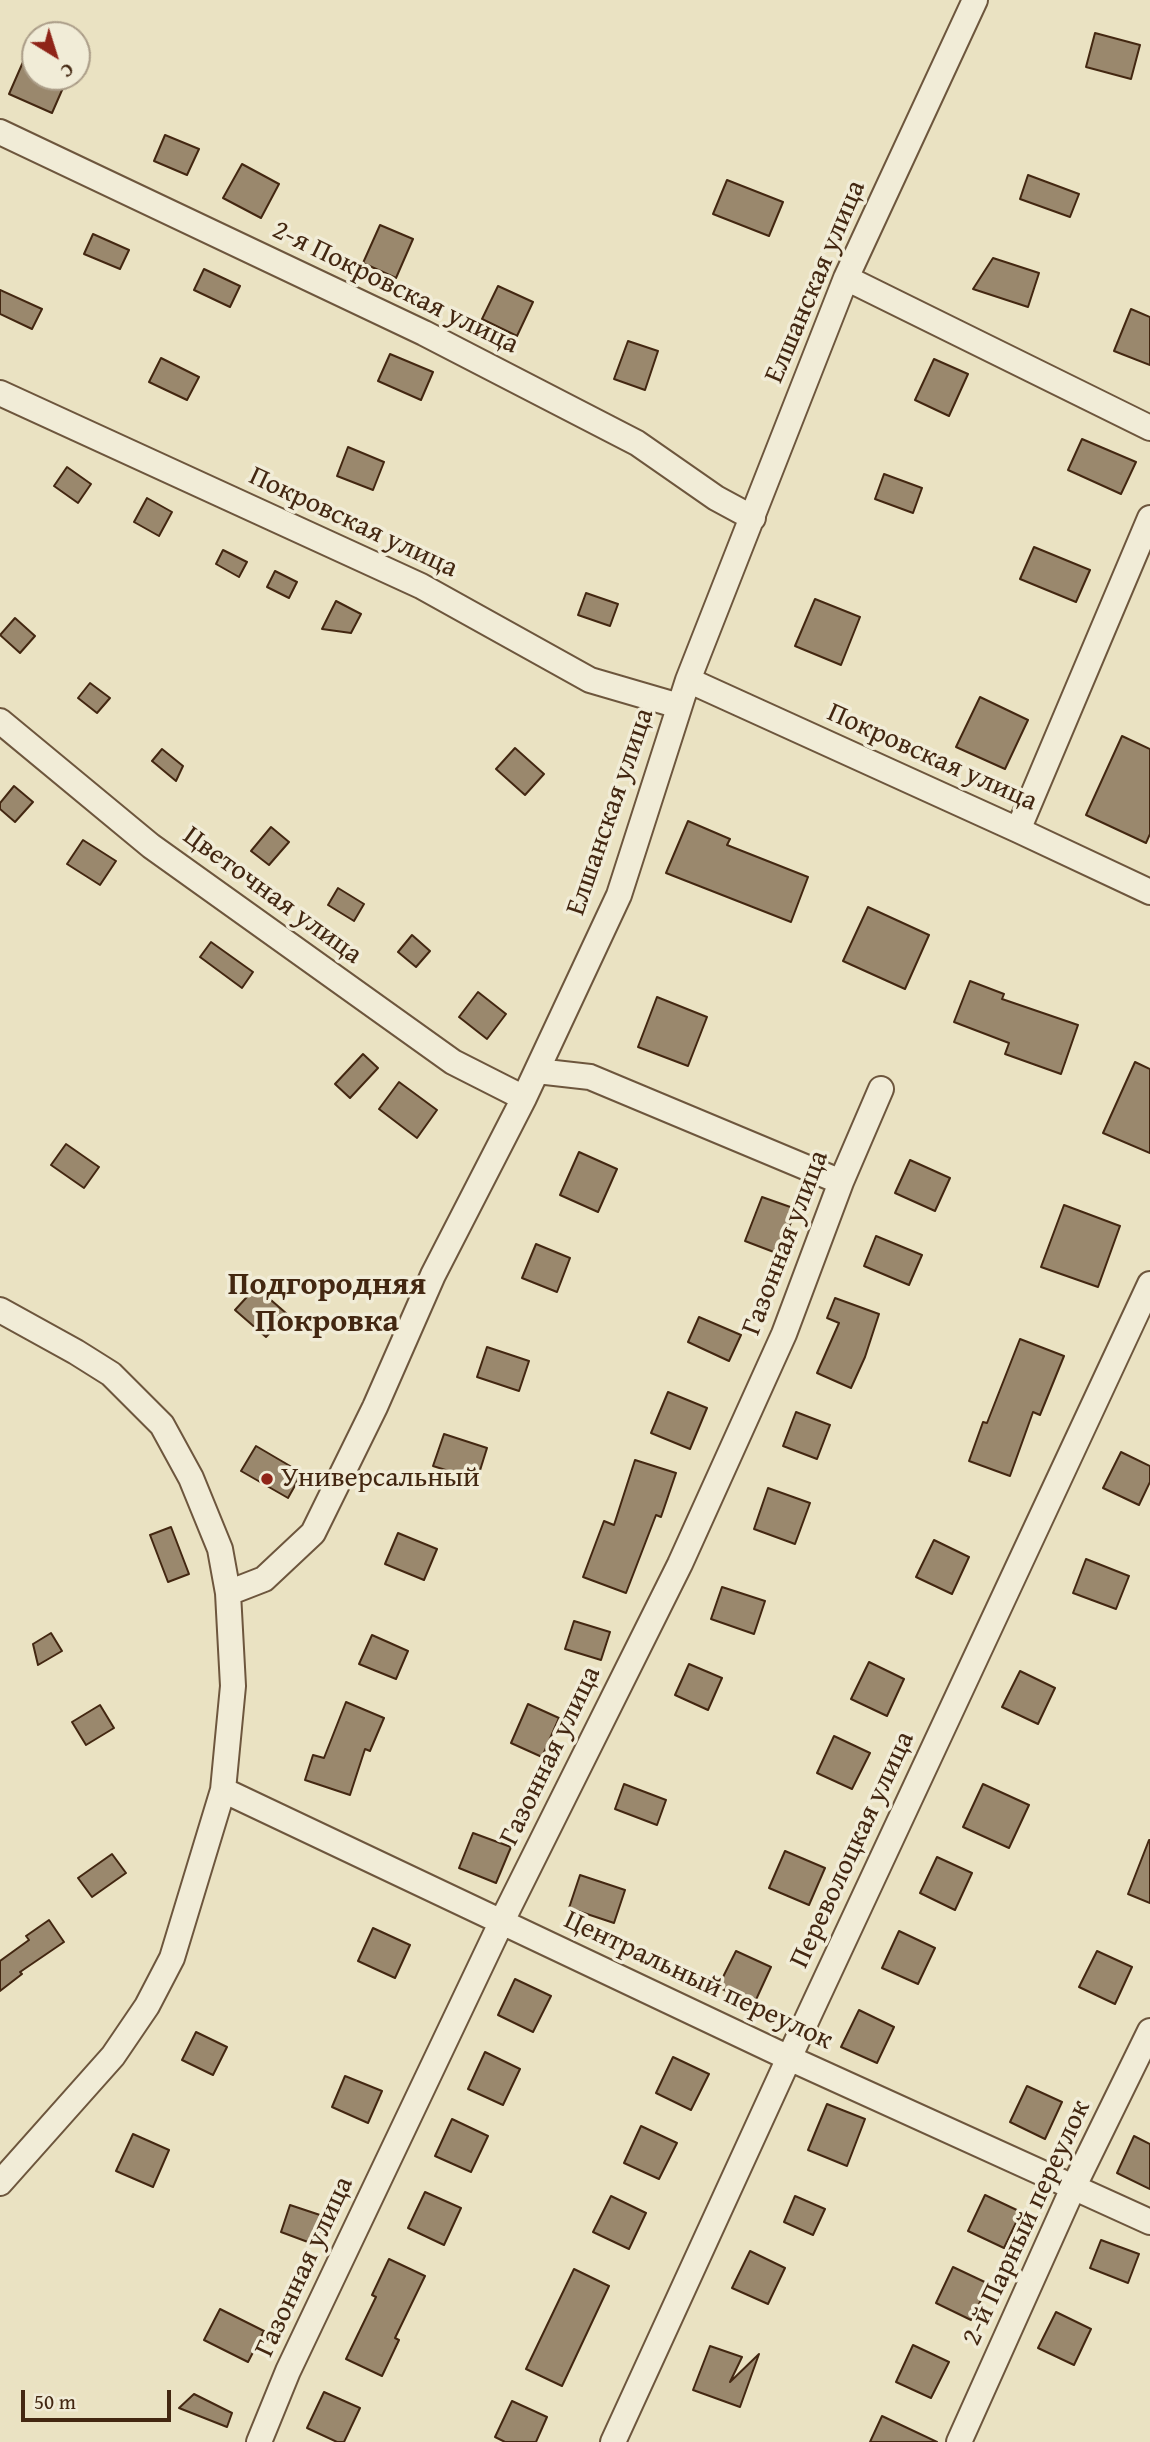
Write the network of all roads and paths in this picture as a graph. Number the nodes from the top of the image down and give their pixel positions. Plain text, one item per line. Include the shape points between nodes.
1 (975, 0) edge
2 (0, 132) edge
3 (846, 278) junction
4 (0, 393) edge
5 (1150, 428) edge
6 (753, 518) junction
7 (1150, 518) edge
8 (688, 680) junction
9 (679, 706) junction
10 (0, 721) edge
11 (1018, 830) junction
12 (1150, 892) edge
13 (537, 1071) junction
14 (881, 1089) dead end
15 (524, 1098) junction
16 (841, 1182) junction
17 (1150, 1284) edge
18 (0, 1310) edge
19 (228, 1593) junction
20 (223, 1790) junction
21 (502, 1921) junction
22 (1150, 2031) edge
23 (789, 2058) junction
24 (0, 2183) edge
25 (1073, 2189) junction
26 (1150, 2222) edge
27 (259, 2442) edge
28 (613, 2442) edge
29 (959, 2442) edge

1 - 3 street, Елшанская улица
2 - 6 street, 2-я Покровская улица via 425,333 637,443
3 - 5 street
3 - 6 street, Елшанская улица
4 - 9 street, Покровская улица via 421,586 590,680
6 - 8 street, Елшанская улица
7 - 11 street
8 - 9 street, Елшанская улица
8 - 11 street, Покровская улица
9 - 13 street, Елшанская улица via 619,895
10 - 15 street, Цветочная улица via 151,846 453,1062
11 - 12 street, Покровская улица
13 - 15 street, Елшанская улица
13 - 16 street via 590,1077
14 - 16 street, Газонная улица
15 - 19 street, Елшанская улица via 433,1275 313,1532 264,1579
16 - 21 street, Газонная улица via 784,1334 680,1564
17 - 23 street, Переволоцкая улица
18 - 19 street via 111,1374 162,1425 191,1478 220,1549
19 - 20 street via 233,1686
20 - 21 street, Центральный переулок
20 - 24 street via 172,1958 147,2006 113,2056
21 - 23 street, Центральный переулок
21 - 27 street, Газонная улица via 288,2371
22 - 25 street, 2-й Парный переулок
23 - 25 street, Центральный переулок
23 - 28 street, Переволоцкая улица
25 - 26 street, Центральный переулок
25 - 29 street, 2-й Парный переулок

